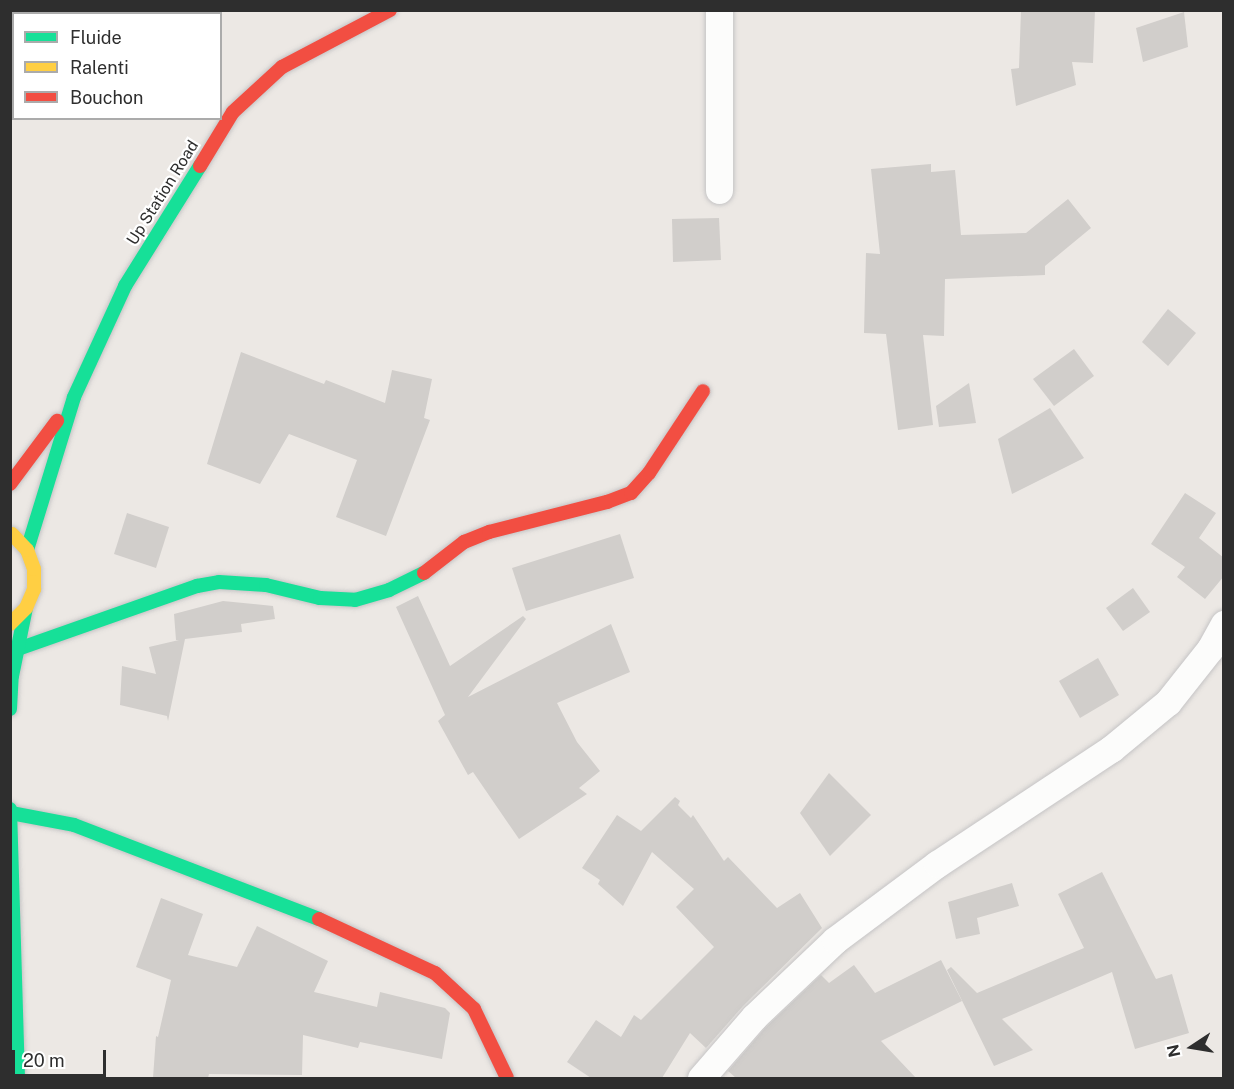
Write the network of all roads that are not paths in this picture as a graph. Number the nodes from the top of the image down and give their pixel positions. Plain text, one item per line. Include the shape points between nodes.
1 (719, 10) edge
2 (372, 14) edge
3 (222, 105) edge
4 (233, 112) junction
5 (719, 190) dead end
6 (704, 391) dead end
7 (74, 397) junction
8 (10, 484) edge
9 (10, 533) edge
10 (27, 550) junction
11 (26, 608) junction
12 (10, 624) edge
13 (1224, 624) edge
14 (18, 648) junction
15 (10, 709) edge
16 (11, 811) edge
17 (18, 1078) edge
18 (507, 1078) edge
19 (701, 1078) edge

1 - 5 street
2 - 4 main road, Up Station Road via 282,67
3 - 4 main road
4 - 7 main road, Up Station Road via 125,286
6 - 14 main road via 631,493 464,542 429,570 389,591 355,600 320,598 266,585 219,582
7 - 8 main road
7 - 10 main road
9 - 10 main road
10 - 11 main road via 34,569 34,589
11 - 12 main road
11 - 14 main road
13 - 19 street via 1168,702 1111,749 937,864 835,940 754,1017
14 - 15 main road
16 - 17 main road
16 - 18 main road via 74,825 177,863 348,931 435,973 474,1009

